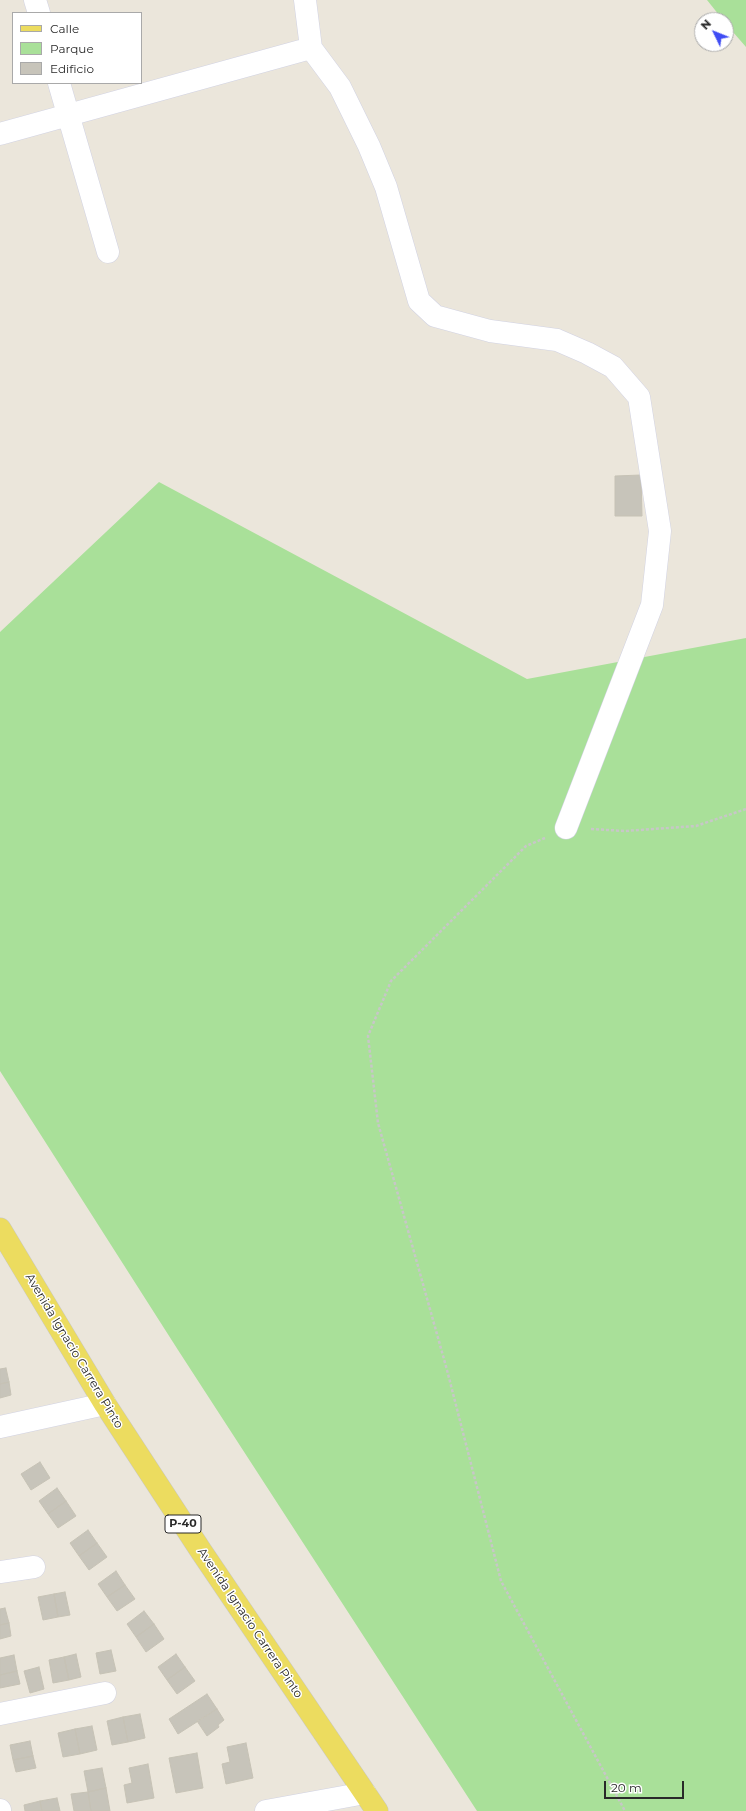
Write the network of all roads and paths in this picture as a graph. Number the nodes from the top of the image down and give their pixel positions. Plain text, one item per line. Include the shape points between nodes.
1 (35, 0) edge
2 (306, 0) edge
3 (39, 12) edge
4 (311, 48) junction
5 (59, 84) edge
6 (68, 115) junction
7 (0, 134) edge
8 (108, 252) dead end
9 (746, 809) edge
10 (566, 828) junction
11 (0, 1229) edge
12 (105, 1404) junction
13 (0, 1427) edge
14 (34, 1567) dead end
15 (0, 1572) edge
16 (105, 1693) dead end
17 (0, 1714) edge
18 (365, 1793) junction
19 (266, 1811) edge
20 (377, 1811) edge
21 (625, 1811) edge

1 - 3 street
2 - 4 street
4 - 6 street
4 - 10 street via 340,86 369,146 386,188 419,301 435,316 490,330 557,340 587,353 613,367 639,397 660,531 652,604
5 - 6 street
6 - 7 street
6 - 8 street
9 - 10 path via 696,826 625,831
10 - 21 path via 526,846 391,981 368,1036 378,1123 447,1370 501,1581
11 - 12 main road, Avenida Ignacio Carrera Pinto / P-40
12 - 13 street
12 - 18 main road, Avenida Ignacio Carrera Pinto / P-40 via 201,1552
14 - 15 street
16 - 17 street
18 - 19 street
18 - 20 main road, Avenida Ignacio Carrera Pinto / P-40

